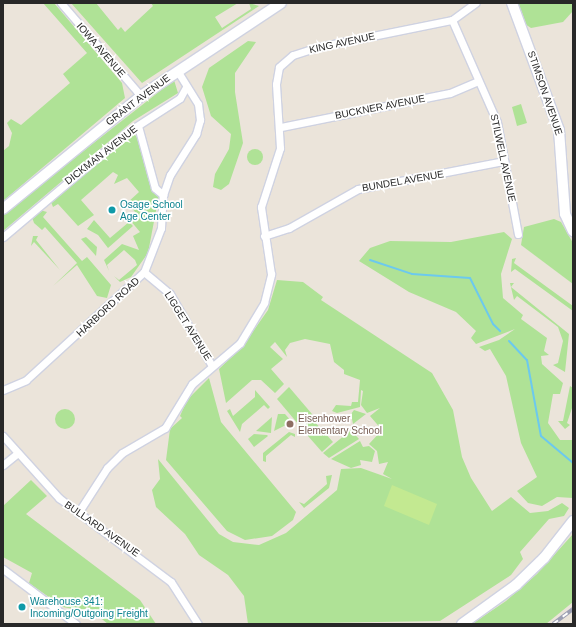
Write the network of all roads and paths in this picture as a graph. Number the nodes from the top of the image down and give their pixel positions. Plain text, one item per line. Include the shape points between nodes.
1 (61, 3) edge
2 (282, 3) edge
3 (475, 3) edge
4 (512, 3) edge
5 (452, 20) junction
6 (177, 71) junction
7 (478, 81) junction
8 (186, 87) junction
9 (141, 96) junction
10 (138, 126) junction
11 (281, 127) junction
12 (504, 161) junction
13 (163, 195) junction
14 (3, 209) edge
15 (573, 231) edge
16 (518, 234) dead end
17 (264, 236) junction
18 (3, 237) edge
19 (144, 272) junction
20 (212, 366) junction
21 (3, 390) edge
22 (3, 436) edge
23 (18, 453) junction
24 (3, 465) edge
25 (78, 513) junction
26 (573, 521) edge
27 (3, 569) edge
28 (76, 624) edge
29 (198, 624) edge
30 (462, 624) edge

1 - 9 street, IOWA AVENUE
2 - 6 street, GRANT AVENUE
3 - 5 street, KING AVENUE
4 - 15 street, STIMSON AVENUE via 560,130 565,214
5 - 7 street, STILWELL AVENUE
5 - 11 street, KING AVENUE via 332,43 285,60 276,84
6 - 8 street
6 - 9 street, GRANT AVENUE
7 - 11 street, BUCKNER AVENUE via 450,93
7 - 12 street, STILWELL AVENUE via 494,110
8 - 10 street, DICKMAN AVENUE via 180,98
8 - 13 street via 198,104 200,120
9 - 14 street, GRANT AVENUE
10 - 13 street via 155,188
10 - 18 street, DICKMAN AVENUE
11 - 17 street, KING AVENUE via 277,162 261,207
12 - 16 street, STILWELL AVENUE
12 - 17 street, BUNDEL AVENUE via 358,189 289,228
13 - 19 street, HARBORD ROAD via 161,228
17 - 20 street, KING AVENUE via 271,274 264,303 240,343
19 - 20 street, LIGGET AVENUE via 170,294
19 - 21 street, HARBORD ROAD via 26,380
20 - 25 street, KING AVENUE via 192,384 165,428 122,453 107,468
22 - 23 street, BULLARD AVENUE
23 - 24 street
23 - 25 street, BULLARD AVENUE via 59,498
25 - 29 street, BULLARD AVENUE via 171,582
26 - 30 street via 544,558 516,585
27 - 28 street

